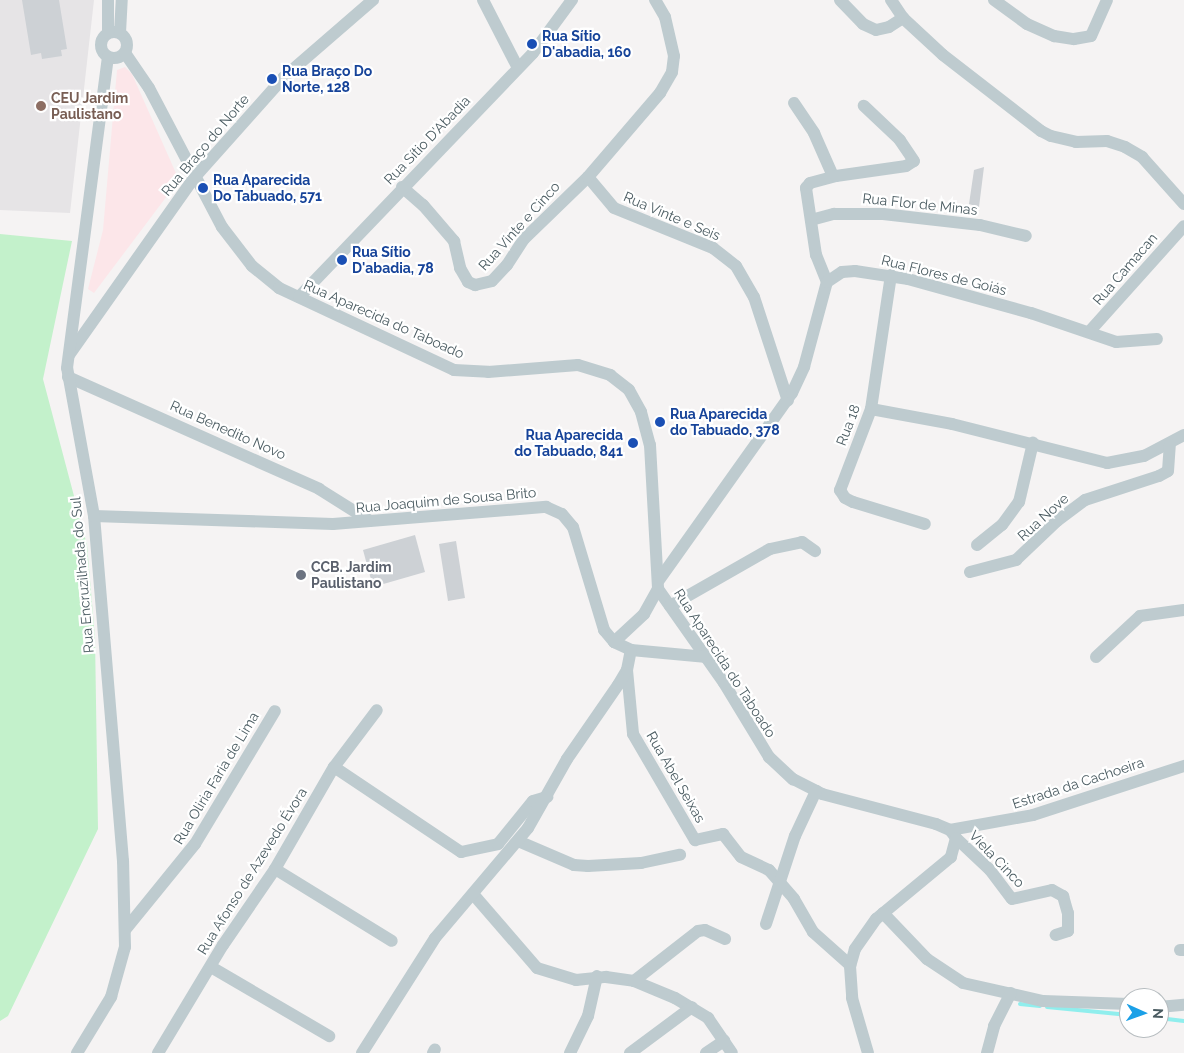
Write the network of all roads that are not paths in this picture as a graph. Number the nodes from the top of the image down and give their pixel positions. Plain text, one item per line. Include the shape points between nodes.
1 (108, 0) edge
2 (122, 0) edge
3 (373, 0) edge
4 (483, 0) edge
5 (572, 0) edge
6 (655, 0) edge
7 (840, 0) edge
8 (891, 0) edge
9 (994, 0) edge
10 (1107, 0) edge
11 (903, 18) junction
12 (114, 33) junction
13 (125, 53) junction
14 (108, 57) junction
15 (518, 68) junction
16 (794, 103) dead end
17 (864, 106) dead end
18 (833, 176) junction
19 (588, 177) junction
20 (194, 178) junction
21 (402, 187) junction
22 (1184, 204) edge
23 (810, 220) junction
24 (1184, 226) edge
25 (1026, 236) dead end
26 (891, 275) junction
27 (827, 282) junction
28 (299, 297) junction
29 (1089, 332) junction
30 (1157, 339) dead end
31 (68, 357) junction
32 (68, 377) junction
33 (788, 401) junction
34 (871, 410) junction
35 (1179, 440) edge
36 (1033, 443) junction
37 (94, 516) junction
38 (370, 521) junction
39 (925, 524) dead end
40 (976, 545) dead end
41 (815, 551) dead end
42 (970, 572) dead end
43 (659, 584) junction
44 (670, 606) junction
45 (1184, 610) edge
46 (614, 642) junction
47 (631, 650) junction
48 (707, 657) junction
49 (1096, 657) dead end
50 (627, 670) junction
51 (377, 710) dead end
52 (275, 711) dead end
53 (334, 767) junction
54 (1184, 767) edge
55 (816, 791) junction
56 (547, 797) junction
57 (953, 834) junction
58 (518, 841) junction
59 (680, 855) dead end
60 (274, 869) junction
61 (778, 881) junction
62 (473, 894) junction
63 (883, 913) junction
64 (766, 924) dead end
65 (125, 930) junction
66 (1060, 934) dead end
67 (725, 939) dead end
68 (392, 941) dead end
69 (850, 965) junction
70 (210, 967) junction
71 (597, 976) junction
72 (634, 981) junction
73 (1011, 993) junction
74 (1119, 1004) edge
75 (1184, 1005) edge
76 (692, 1006) junction
77 (1169, 1006) edge
78 (329, 1036) dead end
79 (724, 1041) junction
80 (867, 1052) edge
81 (77, 1053) edge
82 (158, 1053) edge
83 (362, 1053) edge
84 (570, 1053) edge
85 (630, 1053) edge
86 (706, 1053) edge
87 (732, 1053) edge
88 (987, 1053) edge

1 - 12 street
2 - 12 street
3 - 20 street, Rua Braço do Norte via 284,77
4 - 15 street
5 - 15 street, Rua Sítio D'Abadia via 538,47
6 - 19 street, Rua Vinte e Cinco via 671,36 672,72 660,93
7 - 11 street via 863,24 876,30
8 - 11 street
9 - 10 street via 1014,16 1054,36 1074,39 1091,36
11 - 22 street via 943,55 1041,131 1076,142 1107,141 1125,147 1142,157
12 - 13 street via 127,41
12 - 14 street via 100,44
13 - 14 street via 118,58
13 - 20 street, Rua Aparecida do Taboado via 149,88
14 - 31 street, Rua Encruzilhada do Sul
15 - 21 street, Rua Sítio D'Abadia
16 - 18 street via 814,133
17 - 18 street via 900,140 914,161 906,166
18 - 23 street via 810,183 806,188
19 - 21 street, Rua Vinte e Cinco via 523,240 497,277 486,284 476,285 468,282 460,268 454,241 423,205
19 - 33 street, Rua Vinte e Seis via 602,197 622,213 713,248 727,257 754,298
20 - 28 street, Rua Aparecida do Taboado via 222,227 252,266 280,288
20 - 31 street, Rua Braço do Norte
21 - 28 street, Rua Sítio D'Abadia
23 - 25 street, Rua Flor de Minas via 834,214 882,214 980,225
23 - 27 street via 818,264
24 - 29 street, Rua Camacan
26 - 27 street, Rua Flores de Goiás via 855,270 842,272
26 - 29 street, Rua Flores de Goiás
26 - 34 street, Rua 18
27 - 33 street via 802,372
28 - 43 street, Rua Aparecida do Taboado via 454,370 488,372 567,364 597,370 621,382 636,400 650,445
29 - 30 street, Rua Flores de Goiás via 1116,342
31 - 32 street, Rua Encruzilhada do Sul
32 - 37 street, Rua Encruzilhada do Sul
32 - 38 street, Rua Benedito Novo via 319,489
33 - 43 street
34 - 36 street
34 - 39 street, Rua 18 via 841,483 841,494 853,502
35 - 36 street via 1144,456 1107,463
35 - 42 street, Rua Nove via 1168,470 1159,476 1085,500 1057,521 1016,560
36 - 40 street via 1019,502 1002,525
37 - 38 street, Rua Joaquim de Sousa Brito via 227,522
37 - 65 street, Rua Encruzilhada do Sul via 120,816
38 - 46 street, Rua Joaquim de Sousa Brito via 537,506 555,510 573,527 604,630
41 - 44 street via 802,542 770,549
43 - 44 street, Rua Aparecida do Taboado
43 - 46 street via 644,614
44 - 48 street, Rua Aparecida do Taboado
45 - 49 street via 1140,616
46 - 47 street
47 - 48 street
47 - 50 street
48 - 55 street, Rua Aparecida do Taboado via 769,757 793,779
50 - 56 street via 567,759
50 - 61 street, Rua Abel Seixas via 634,734 695,840 723,834 741,857 769,870
51 - 53 street, Rua Afonso de Azevedo Évora
52 - 65 street, Rua Oliria Faria de Lima via 195,844
53 - 56 street via 461,852 498,844 533,801
53 - 60 street, Rua Afonso de Azevedo Évora
54 - 57 street, Estrada da Cachoeira via 1033,815
55 - 57 street, Rua Aparecida do Taboado
55 - 61 street
56 - 58 street
57 - 63 street via 951,857
57 - 66 street, Viela Cinco via 986,865 1012,899 1058,891 1068,913
58 - 59 street via 574,865 641,863
58 - 62 street
60 - 68 street
60 - 70 street, Rua Afonso de Azevedo Évora
61 - 64 street
61 - 69 street via 794,899 813,932
62 - 71 street via 537,968 576,980
62 - 83 street via 435,938
63 - 69 street via 862,935
63 - 73 street via 948,974 968,984
65 - 81 street, Rua Encruzilhada do Sul via 117,983
67 - 72 street via 705,930 698,931
69 - 80 street via 852,998
70 - 78 street
70 - 82 street, Rua Afonso de Azevedo Évora
71 - 72 street
71 - 84 street via 588,1016
72 - 76 street
73 - 74 street via 1043,1001
73 - 88 street via 994,1026
75 - 77 street
76 - 79 street via 708,1018
76 - 85 street
79 - 86 street
79 - 87 street

